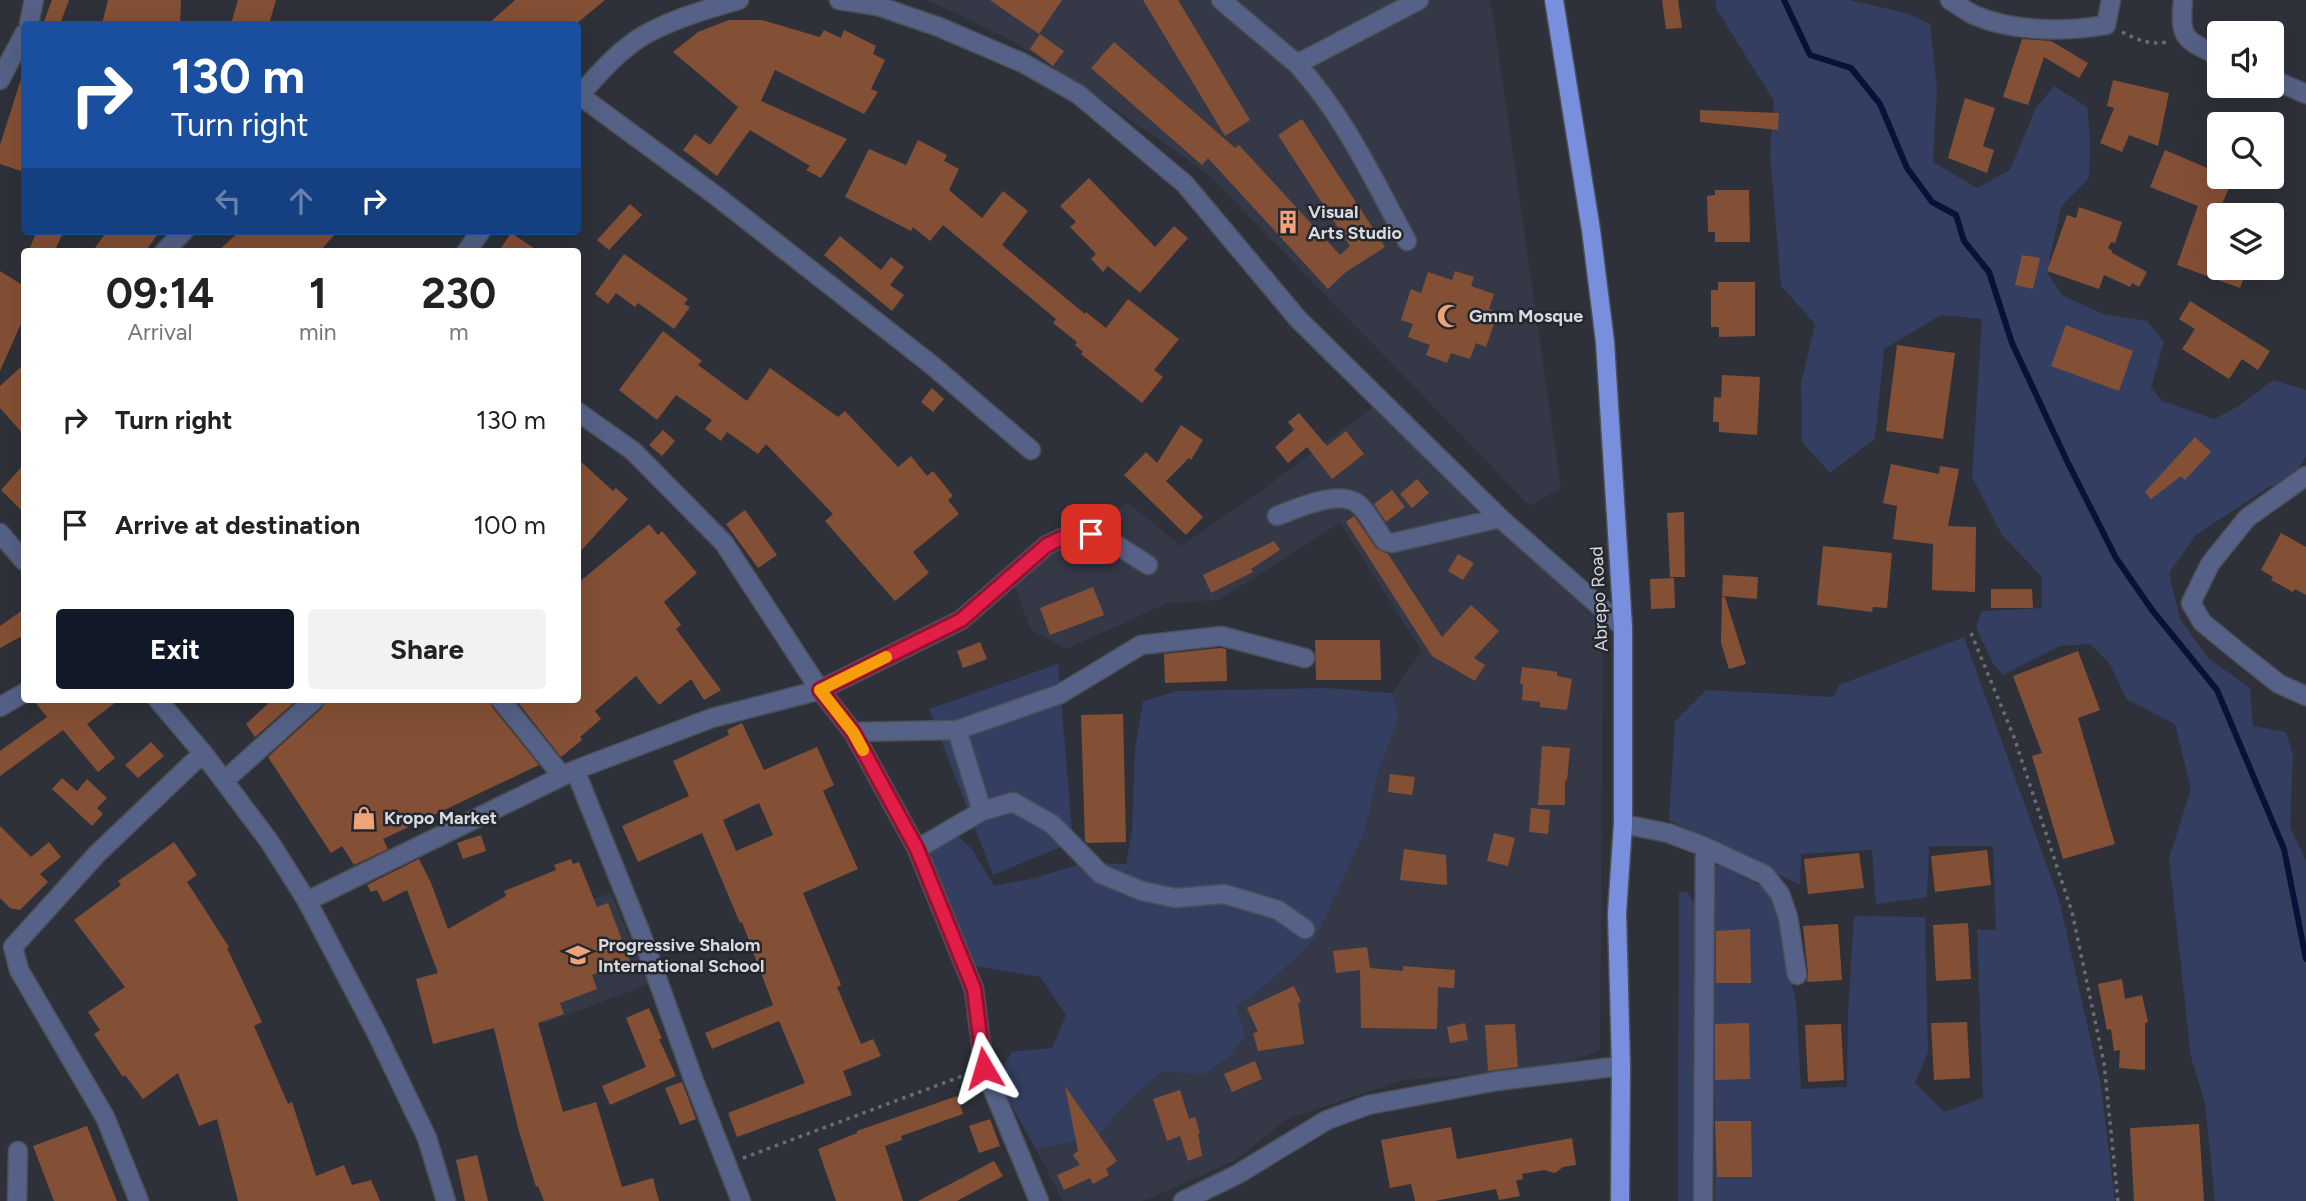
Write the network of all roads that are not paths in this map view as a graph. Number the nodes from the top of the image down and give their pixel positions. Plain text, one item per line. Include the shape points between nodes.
1 (34, 0) edge
2 (739, 0) edge
3 (839, 0) edge
4 (1220, 0) edge
5 (1419, 0) edge
6 (1554, 0) edge
7 (1950, 0) edge
8 (2111, 0) edge
9 (2183, 0) edge
10 (30, 21) edge
11 (21, 40) edge
12 (2207, 50) edge
13 (1297, 64) junction
14 (0, 80) edge
15 (2284, 84) edge
16 (581, 93) edge
17 (2306, 94) edge
18 (581, 98) edge
19 (180, 235) edge
20 (1407, 242) dead end
21 (168, 248) edge
22 (581, 414) edge
23 (1031, 450) dead end
24 (2306, 476) edge
25 (1277, 516) dead end
26 (1500, 517) junction
27 (0, 533) edge
28 (21, 558) edge
29 (1148, 565) dead end
30 (1623, 626) junction
31 (1306, 658) dead end
32 (820, 690) junction
33 (21, 695) edge
34 (2306, 696) edge
35 (161, 703) edge
36 (311, 703) edge
37 (504, 703) edge
38 (0, 707) edge
39 (957, 730) junction
40 (853, 732) junction
41 (203, 753) junction
42 (568, 773) junction
43 (224, 781) junction
44 (982, 811) junction
45 (1623, 824) junction
46 (1706, 847) junction
47 (917, 849) junction
48 (307, 901) junction
49 (1305, 929) dead end
50 (1797, 975) dead end
51 (1621, 1066) junction
52 (18, 1151) dead end
53 (17, 1201) edge
54 (139, 1201) edge
55 (446, 1201) edge
56 (741, 1201) edge
57 (1039, 1201) edge
58 (1183, 1201) edge
59 (1620, 1201) edge
60 (1703, 1201) edge

1 - 10 street
2 - 16 street via 691,13 644,35
3 - 26 street via 878,6 939,27 1023,63 1078,94 1185,184 1298,319
4 - 13 street
5 - 13 street
6 - 30 main road, Abrepo Road via 1605,342
7 - 8 street via 1974,15 2051,31 2106,25
9 - 12 street via 2181,28 2187,39
11 - 14 street
13 - 20 street via 1348,131
15 - 17 street
18 - 23 street via 715,195 933,366
19 - 21 street
22 - 32 street via 634,451 724,543
24 - 34 street via 2247,517 2210,564 2191,603 2202,622 2236,650 2279,684
25 - 26 street via 1313,502 1350,499 1362,507 1385,541 1392,543
26 - 30 street
27 - 28 street
29 - 32 street via 1106,537 1077,531 1047,545 961,620
30 - 45 main road, Abrepo Road
31 - 39 street via 1221,636 1141,645 1060,694
32 - 40 street
32 - 42 street via 712,718
33 - 38 street
35 - 41 street
36 - 43 street
37 - 42 street
39 - 40 street
39 - 44 street
40 - 47 street
41 - 43 street
41 - 54 street via 97,854 13,947 19,970 105,1117
42 - 48 street
42 - 56 street via 639,931
43 - 48 street
44 - 47 street
44 - 49 street via 1013,802 1052,824 1101,874 1142,891 1175,898 1224,894 1278,910
45 - 46 street
45 - 51 main road, Abrepo Road via 1617,913
46 - 50 street via 1765,875 1780,894
46 - 60 street
47 - 57 street via 974,989 984,1068
48 - 55 street via 427,1138
51 - 58 street via 1497,1081 1368,1105 1327,1120
51 - 59 main road, Abrepo Road
52 - 53 street

